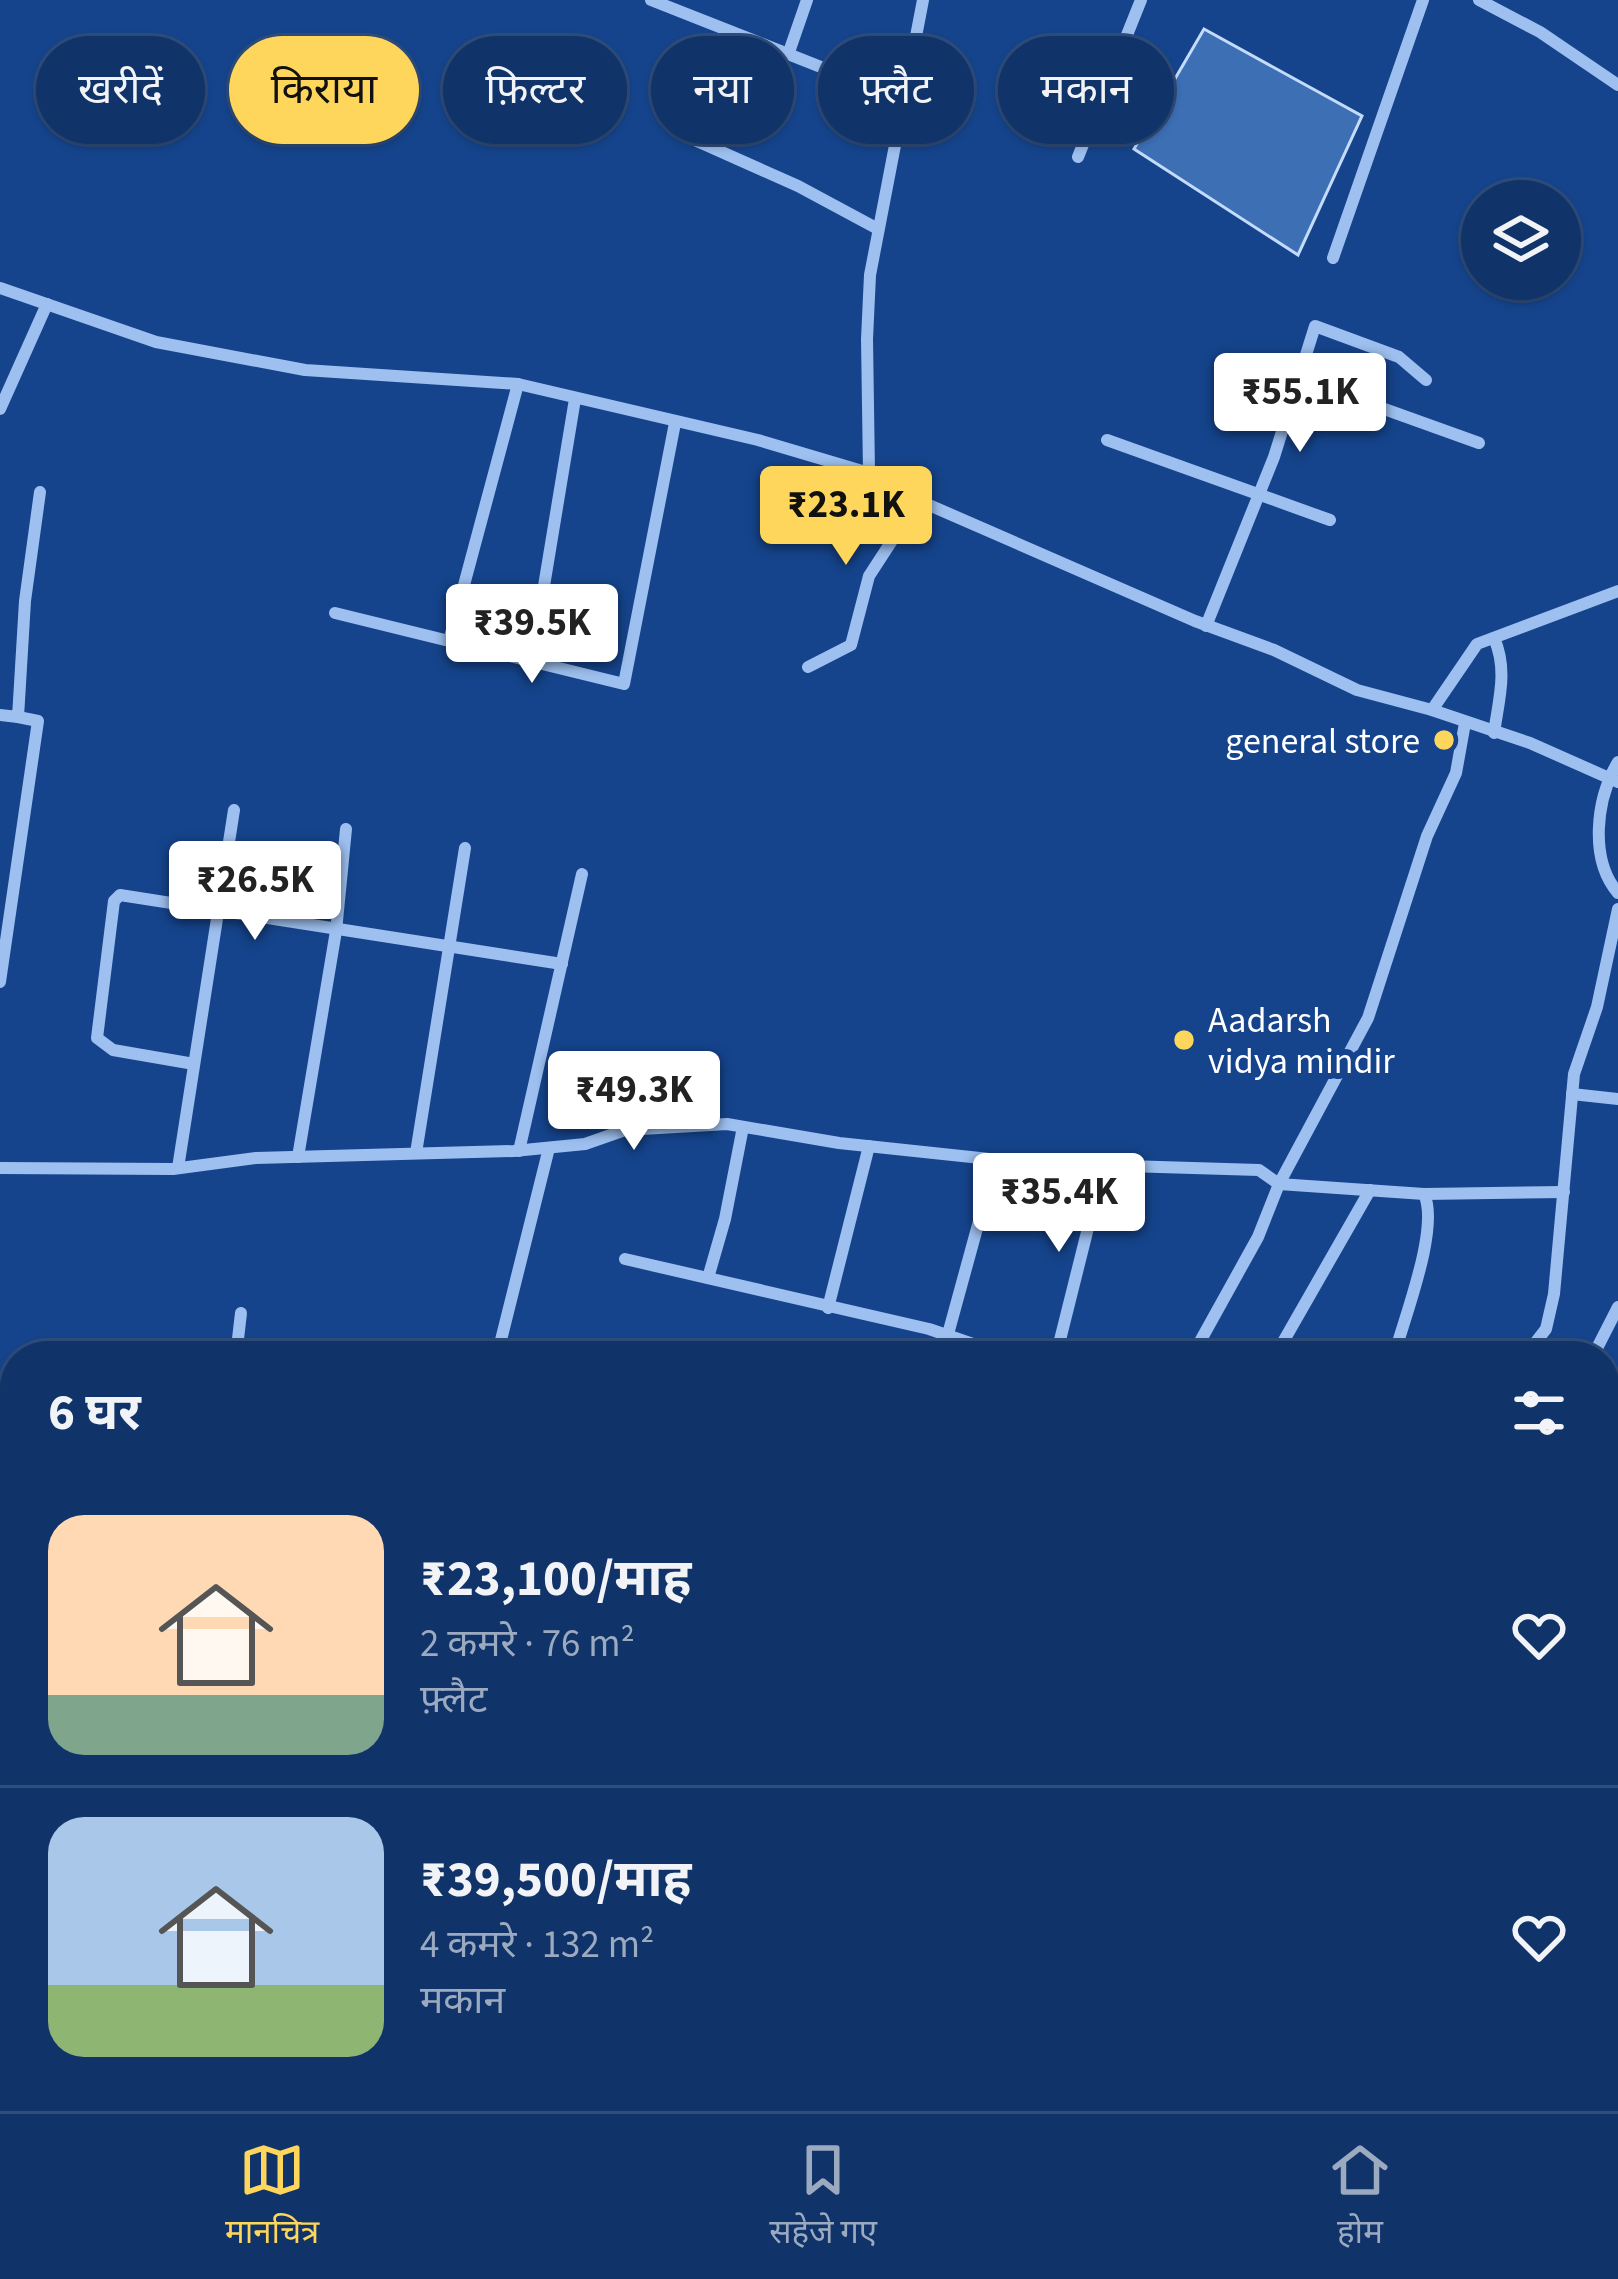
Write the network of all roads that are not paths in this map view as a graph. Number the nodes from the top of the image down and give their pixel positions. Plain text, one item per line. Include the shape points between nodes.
1 (652, 0) edge
2 (807, 0) edge
3 (923, 0) edge
4 (1141, 0) edge
5 (1423, 0) edge
6 (1479, 0) edge
7 (747, 36) edge
8 (915, 36) edge
9 (794, 38) edge
10 (1618, 85) edge
11 (706, 144) edge
12 (894, 144) edge
13 (1078, 157) dead end
14 (878, 229) junction
15 (1333, 258) dead end
16 (0, 288) edge
17 (47, 304) junction
18 (1298, 379) junction
19 (1426, 380) dead end
20 (518, 384) junction
21 (575, 399) junction
22 (0, 409) edge
23 (675, 423) junction
24 (1107, 440) dead end
25 (1479, 443) dead end
26 (869, 472) junction
27 (40, 492) dead end
28 (1260, 493) junction
29 (919, 499) junction
30 (1330, 520) dead end
31 (1618, 591) edge
32 (543, 592) dead end
33 (335, 613) dead end
34 (1206, 626) junction
35 (1494, 638) junction
36 (449, 640) junction
37 (808, 667) dead end
38 (1432, 710) junction
39 (0, 716) edge
40 (18, 718) junction
41 (1465, 723) junction
42 (1494, 733) junction
43 (1618, 762) edge
44 (1613, 780) edge
45 (234, 810) dead end
46 (346, 829) dead end
47 (465, 848) dead end
48 (582, 874) dead end
49 (1618, 893) edge
50 (1618, 909) edge
51 (218, 913) junction
52 (336, 931) junction
53 (450, 949) junction
54 (562, 964) junction
55 (0, 982) edge
56 (194, 1064) junction
57 (1572, 1094) junction
58 (1618, 1100) edge
59 (743, 1127) junction
60 (869, 1146) junction
61 (550, 1148) junction
62 (519, 1150) junction
63 (416, 1153) junction
64 (298, 1157) junction
65 (996, 1159) junction
66 (1104, 1164) junction
67 (0, 1168) edge
68 (178, 1168) junction
69 (1279, 1184) junction
70 (1370, 1190) junction
71 (1564, 1192) junction
72 (1424, 1194) junction
73 (625, 1259) dead end
74 (708, 1278) junction
75 (1618, 1307) edge
76 (828, 1308) junction
77 (241, 1312) dead end
78 (948, 1336) junction
79 (238, 1341) edge
80 (501, 1341) edge
81 (946, 1341) edge
82 (963, 1341) edge
83 (1060, 1341) edge
84 (1200, 1341) edge
85 (1284, 1341) edge
86 (1398, 1341) edge
87 (1538, 1341) edge
88 (1601, 1341) edge

1 - 7 street
2 - 9 street
3 - 8 street
4 - 13 street
5 - 15 street
6 - 10 street
11 - 14 street
12 - 14 street
14 - 26 street via 866,339
16 - 17 street
17 - 20 street via 156,342 305,370
17 - 22 street
18 - 19 street via 1315,326 1399,357
18 - 25 street
18 - 28 street
20 - 21 street
20 - 36 street
21 - 23 street
21 - 32 street
23 - 26 street
23 - 36 street via 625,684
24 - 28 street
26 - 29 street
27 - 40 street
28 - 30 street
28 - 34 street
29 - 34 street
29 - 37 street via 868,576 851,645
31 - 35 street
33 - 36 street
34 - 38 street via 1358,690
35 - 38 street via 1477,644
35 - 42 street via 1504,673
38 - 41 street
39 - 40 street
40 - 55 street via 38,721
41 - 42 street
41 - 69 street via 1456,773 1367,1018
42 - 44 street
43 - 44 street
44 - 49 street via 1597,851
45 - 51 street
46 - 52 street
47 - 53 street
48 - 54 street
50 - 57 street
51 - 52 street
51 - 56 street
51 - 56 street via 125,894 113,907 97,1038 113,1049
52 - 53 street
52 - 64 street
53 - 54 street
53 - 63 street
54 - 62 street
56 - 68 street
57 - 58 street
57 - 71 street
59 - 60 street
59 - 61 street via 649,1127
59 - 74 street
60 - 65 street
60 - 76 street
61 - 62 street
61 - 80 street
62 - 63 street
63 - 64 street
64 - 68 street
65 - 66 street
65 - 78 street
66 - 69 street via 1259,1170
66 - 83 street
67 - 68 street
69 - 70 street
69 - 84 street
70 - 72 street
70 - 85 street
71 - 72 street
71 - 87 street via 1554,1294
72 - 86 street via 1424,1247
73 - 74 street
74 - 76 street
75 - 88 street
76 - 78 street
77 - 79 street
78 - 81 street
78 - 82 street

